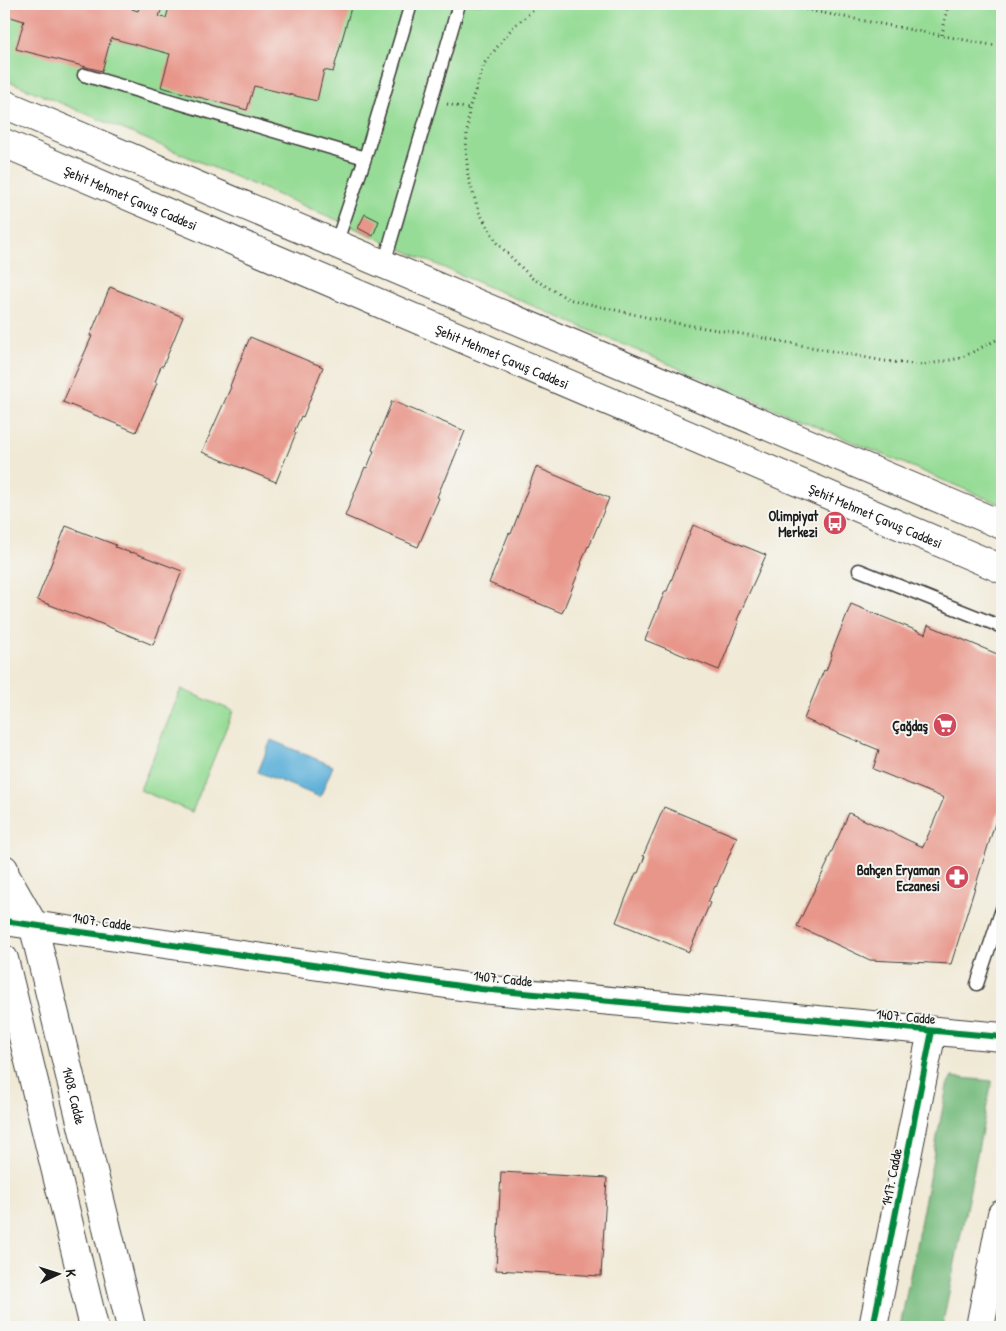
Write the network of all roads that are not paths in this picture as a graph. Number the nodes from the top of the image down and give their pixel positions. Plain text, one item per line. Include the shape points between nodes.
1 (411, 4) edge
2 (459, 4) edge
3 (84, 75) dead end
4 (4, 104) edge
5 (4, 143) edge
6 (365, 158) junction
7 (336, 244) junction
8 (384, 264) junction
9 (1002, 525) edge
10 (1002, 569) edge
11 (859, 570) dead end
12 (1002, 627) edge
13 (4, 869) edge
14 (1002, 909) edge
15 (4, 921) edge
16 (33, 924) junction
17 (4, 959) edge
18 (977, 984) dead end
19 (932, 1031) junction
20 (1002, 1037) edge
21 (1002, 1214) edge
22 (94, 1327) edge
23 (131, 1327) edge
24 (873, 1327) edge
25 (980, 1327) edge

1 - 6 lane
2 - 8 lane
3 - 6 lane
4 - 7 main road
5 - 10 main road, Şehit Mehmet Çavuş Caddesi
6 - 7 lane
7 - 8 main road
8 - 9 main road
11 - 12 lane
13 - 16 main road, 1408. Cadde
14 - 18 lane
15 - 16 main road, 1407. Cadde
16 - 19 main road, 1407. Cadde via 481,988
16 - 23 main road, 1408. Cadde
17 - 22 main road
19 - 20 main road, 1407. Cadde
19 - 24 main road, 1417. Cadde
21 - 25 main road

